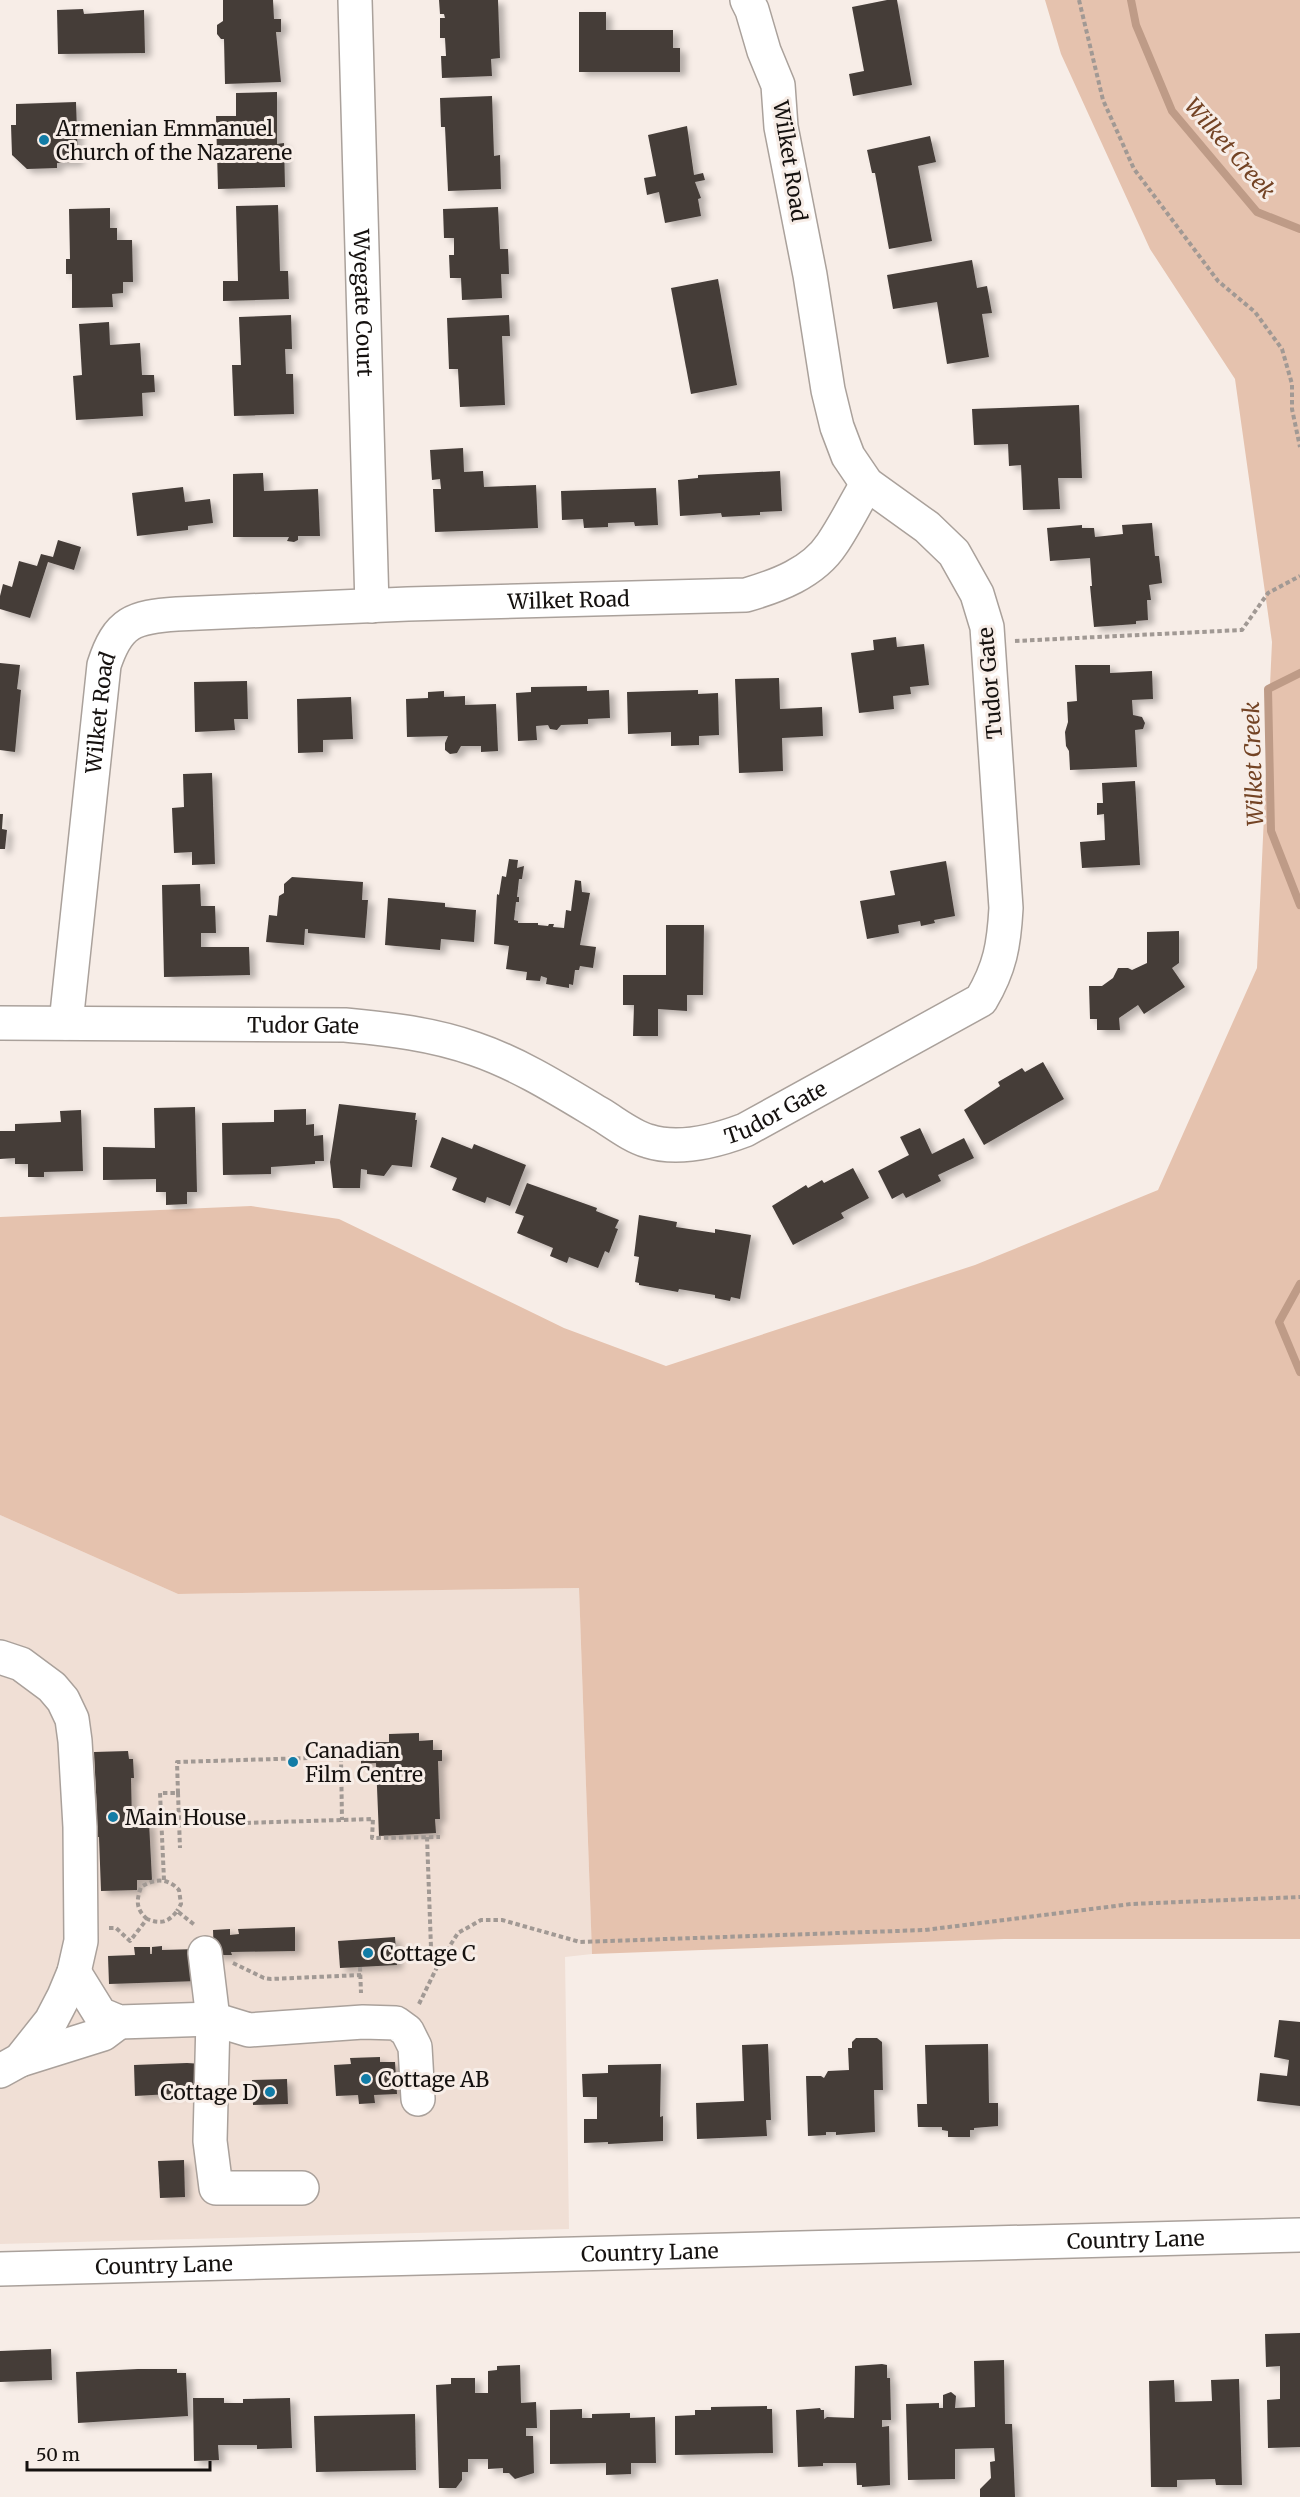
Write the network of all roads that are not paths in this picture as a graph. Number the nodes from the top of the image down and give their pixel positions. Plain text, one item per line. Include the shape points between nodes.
1 (355, 0) edge
2 (747, 0) edge
3 (867, 484) junction
4 (372, 606) junction
5 (0, 1023) edge
6 (66, 1023) junction
7 (0, 1657) edge
8 (205, 1957) road end
9 (74, 1972) junction
10 (213, 2019) junction
11 (119, 2022) junction
12 (10, 2065) edge
13 (418, 2100) dead end
14 (302, 2188) dead end
15 (1300, 2235) edge
16 (0, 2269) edge

1 - 4 street, Wyegate Court
2 - 3 street, Wilket Road via 777,85 781,128 832,408 848,456
3 - 4 street, Wilket Road via 831,546 806,570 779,585 746,595
3 - 6 street, Tudor Gate via 927,527 954,553 977,594 987,627 1006,908 1004,945 995,977 981,1000 745,1130 706,1142 673,1144 647,1141 549,1084 476,1049 433,1038 345,1025
4 - 6 street, Wilket Road via 149,616 129,623 112,640 99,698
5 - 6 street, Tudor Gate
7 - 9 street via 21,1664 52,1687 72,1719 80,1827 81,1930
8 - 10 street
9 - 11 street via 100,2014
9 - 12 street via 51,2021
10 - 11 street
10 - 13 street via 249,2030 396,2023 407,2031 415,2047
10 - 14 street via 210,2141 216,2188
11 - 12 street via 103,2034
15 - 16 street, Country Lane

